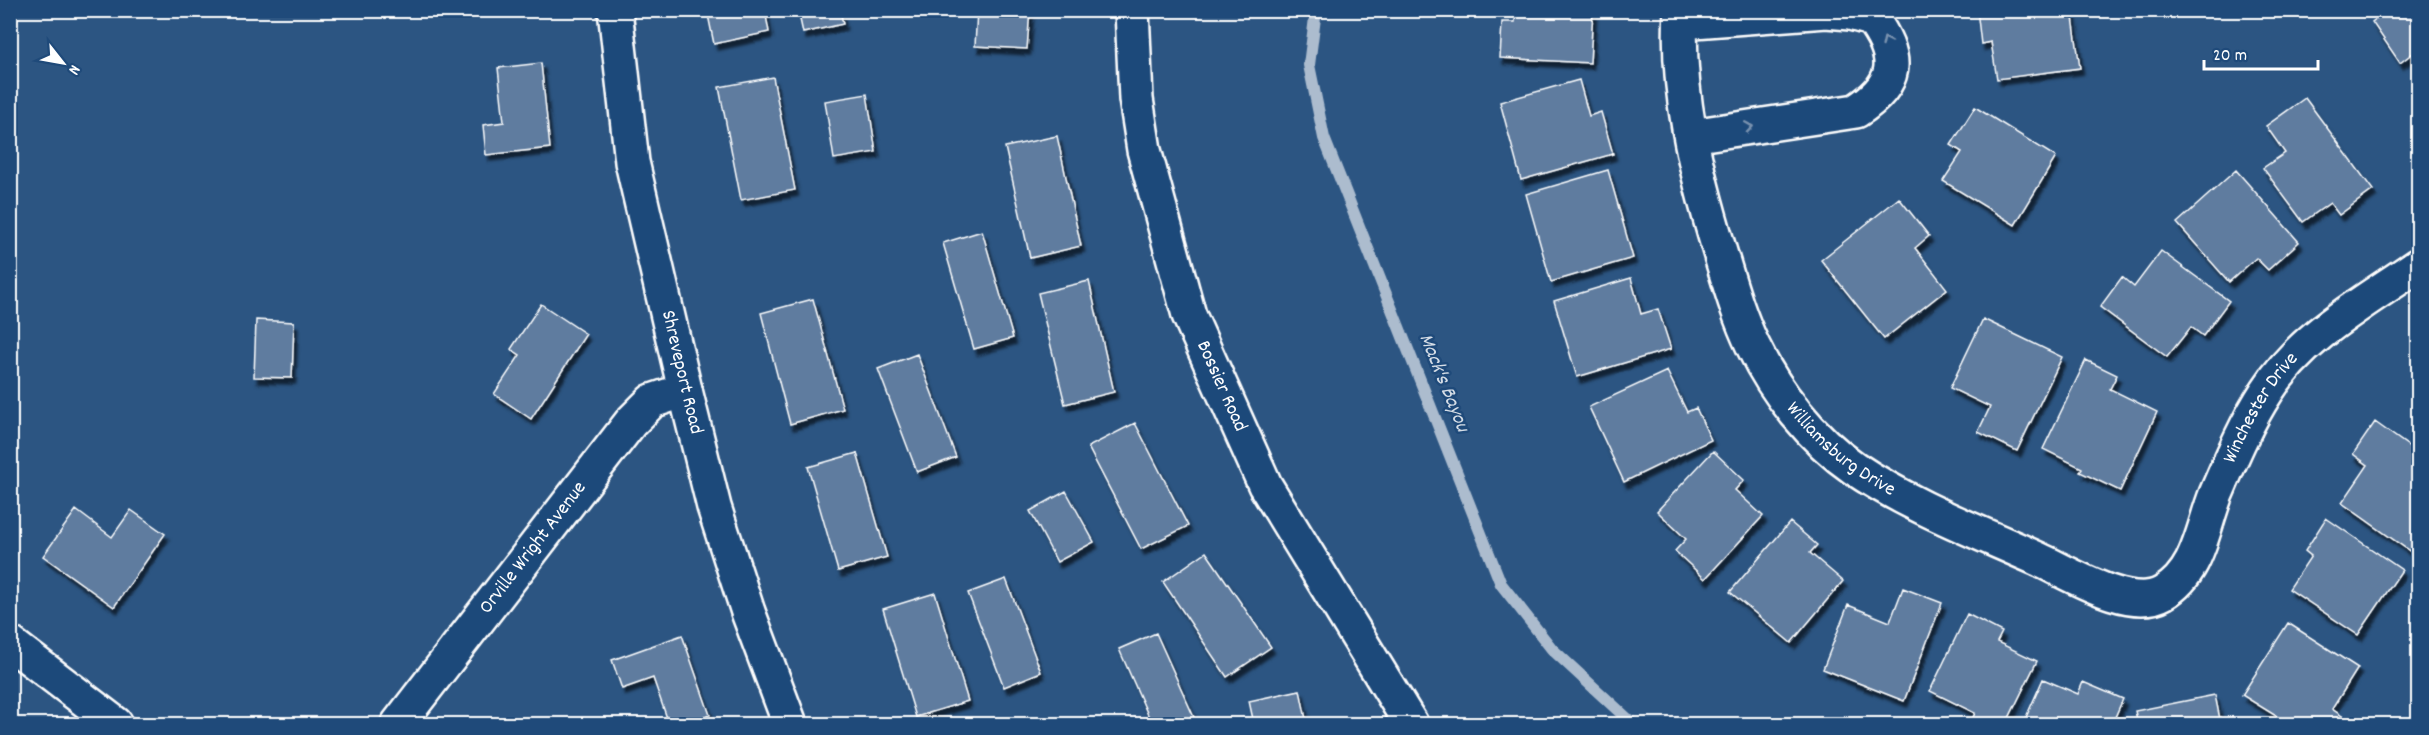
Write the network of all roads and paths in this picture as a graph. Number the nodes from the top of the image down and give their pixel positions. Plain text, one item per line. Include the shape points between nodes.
1 (615, 10) edge
2 (1132, 10) edge
3 (1681, 16) edge
4 (1691, 136) junction
5 (2418, 265) edge
6 (685, 390) junction
7 (2161, 595) joint
8 (10, 643) edge
9 (116, 724) edge
10 (398, 724) edge
11 (790, 724) edge
12 (1411, 724) edge

1 - 6 street, Shreveport Road via 632,162
2 - 12 street, Bossier Road via 1136,99 1144,150 1189,315 1265,485
3 - 4 street, Williamsburg Drive via 1684,89
4 -> 3 street, Williamsburg Drive via 1856,111 1879,97 1887,83 1890,50 1872,20 1850,13
4 - 7 street, Williamsburg Drive via 1716,239 1754,348 1780,392 1817,437 1853,468 1924,507 2116,596
5 - 7 street, Winchester Drive via 2318,335 2291,359 2247,425 2214,498 2194,560
6 - 10 street, Orville Wright Avenue via 652,401 632,422
6 - 11 street, Shreveport Road via 714,507
8 - 9 street

